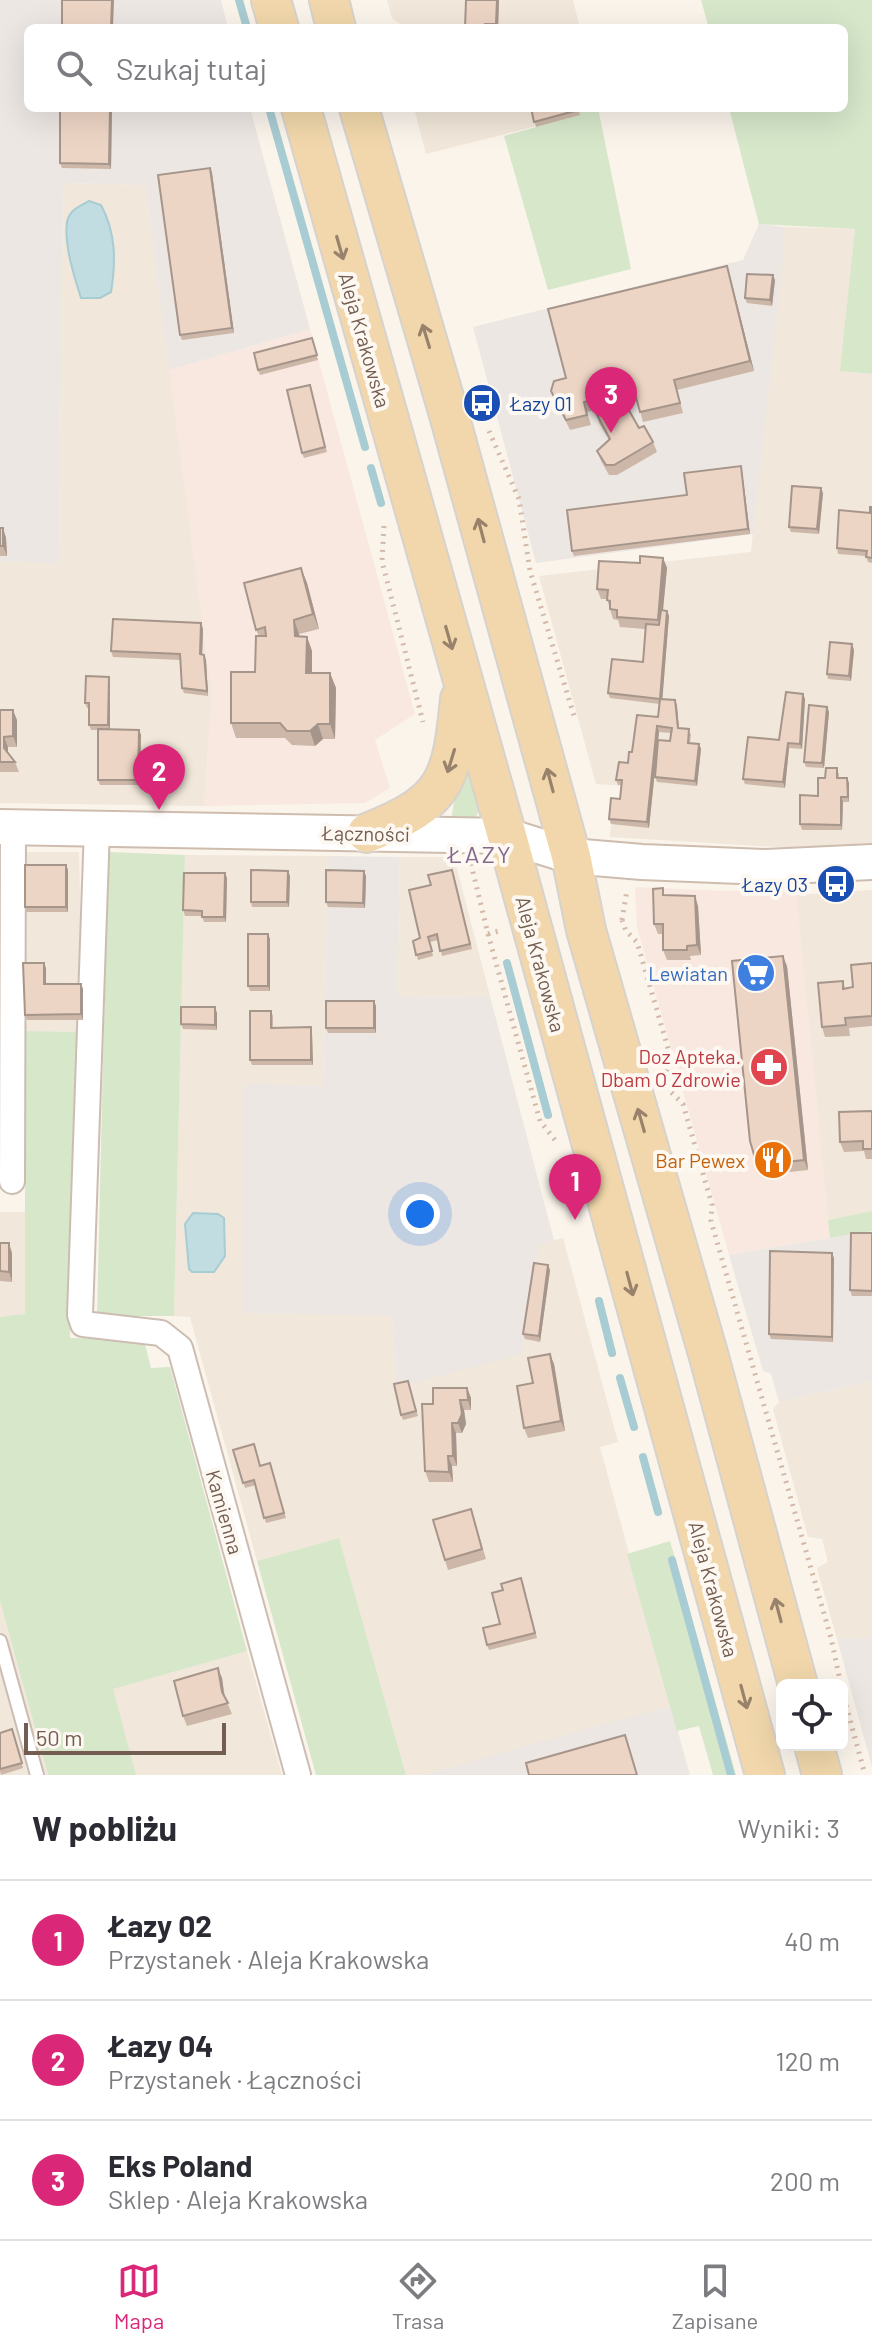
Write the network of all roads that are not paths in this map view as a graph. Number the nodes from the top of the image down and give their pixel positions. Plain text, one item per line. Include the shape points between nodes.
1 (271, 0) edge
2 (329, 0) edge
3 (278, 24) edge
4 (335, 24) edge
5 (302, 112) edge
6 (360, 112) edge
7 (462, 684) junction
8 (6, 827) edge
9 (97, 827) junction
10 (367, 833) junction
11 (507, 836) junction
12 (571, 856) junction
13 (872, 862) edge
14 (12, 1181) dead end
15 (0, 1641) edge
16 (796, 1679) edge
17 (816, 1751) edge
18 (37, 1775) edge
19 (298, 1775) edge
20 (765, 1775) edge
21 (822, 1775) edge

1 - 3 main road
2 - 4 main road
5 -> 7 main road, Aleja Krakowska
12 -> 6 main road
7 -> 10 main road via 452,764 441,786 408,816
7 - 11 main road, Aleja Krakowska
8 - 9 street, Łączności
8 - 14 street
9 - 10 street, Łączności
9 - 19 street, Kamienna via 79,1298 83,1324 161,1333 180,1348
10 - 11 street, Łączności
11 - 12 street, Łączności
11 -> 20 main road, Aleja Krakowska
12 - 13 street, Łączności via 766,867
16 -> 12 main road via 586,930
15 - 18 lane
17 - 21 main road

